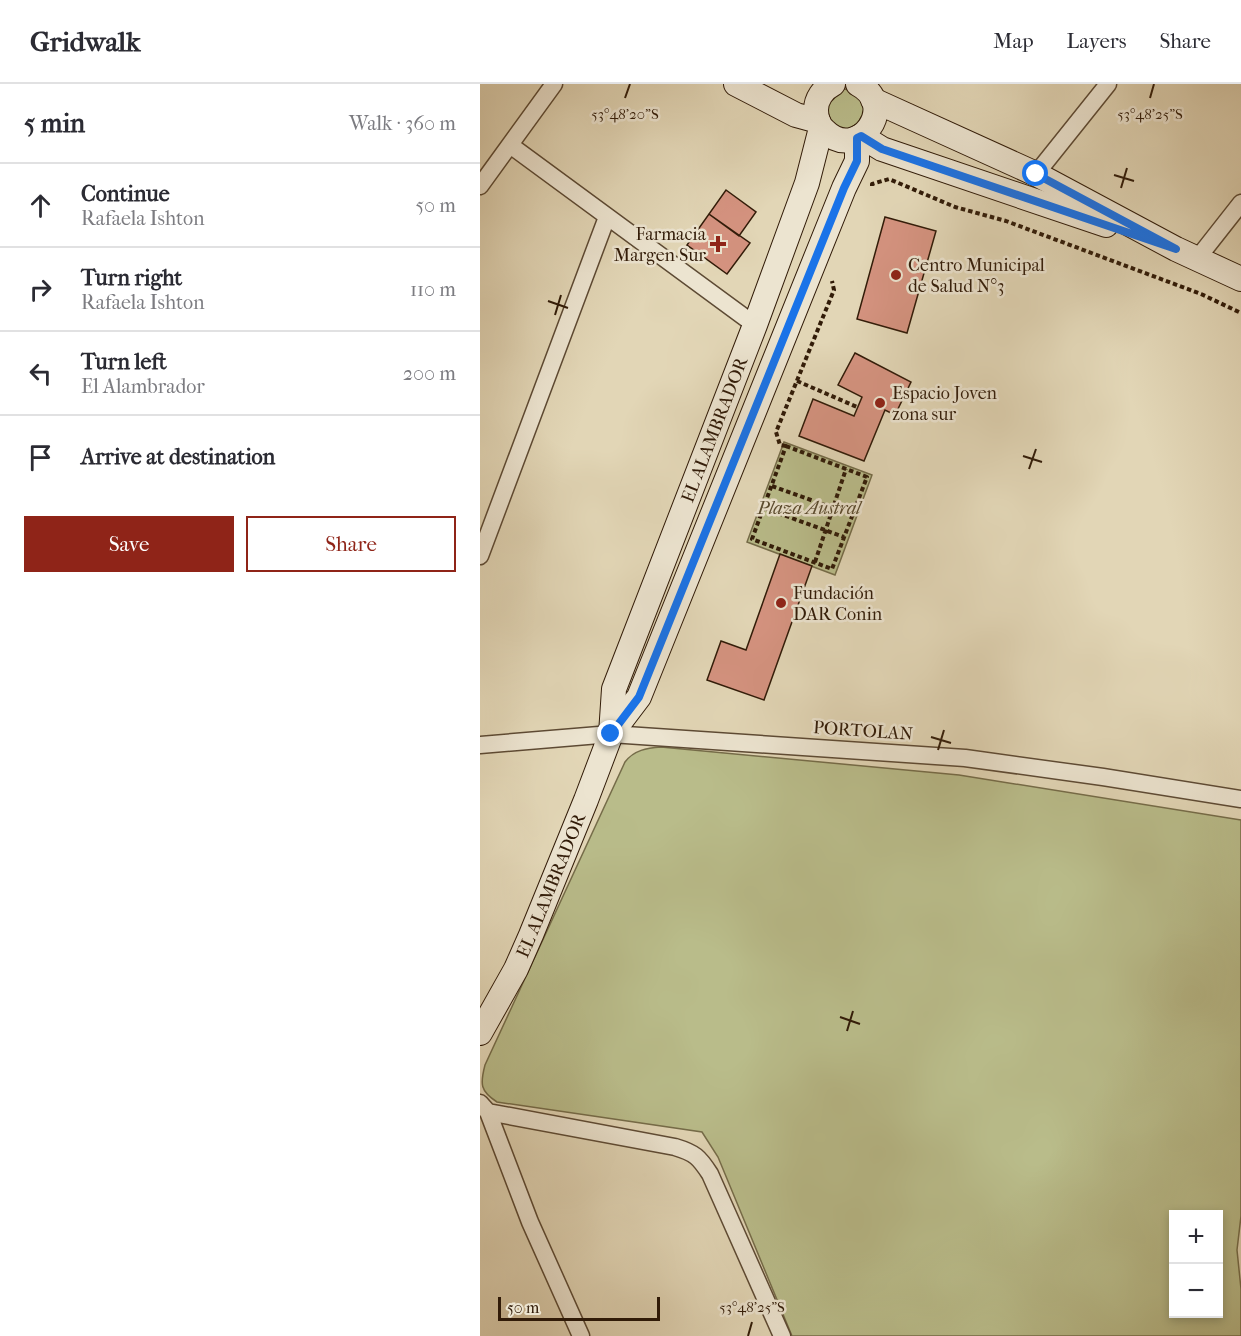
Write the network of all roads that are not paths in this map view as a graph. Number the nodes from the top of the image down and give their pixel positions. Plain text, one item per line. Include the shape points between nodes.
1 (554, 84) edge
2 (736, 84) edge
3 (833, 84) edge
4 (1108, 84) edge
5 (865, 89) edge
6 (819, 125) junction
7 (859, 137) junction
8 (510, 146) junction
9 (1036, 174) junction
10 (480, 186) edge
11 (1241, 203) edge
12 (607, 217) junction
13 (1187, 254) junction
14 (1241, 279) edge
15 (755, 325) junction
16 (480, 556) edge
17 (611, 734) junction
18 (480, 745) edge
19 (1241, 799) edge
20 (480, 1034) edge
21 (484, 1107) edge
22 (581, 1336) edge
23 (782, 1336) edge

1 - 8 street
2 - 6 main road
3 - 6 main road, EL ALAMBRADOR via 817,103
4 - 9 street
5 - 7 main road via 875,108 872,124
5 - 9 main road
6 - 7 main road via 837,139
6 - 15 main road, EL ALAMBRADOR via 807,183
7 - 13 main road via 882,149
7 - 17 main road, EL ALAMBRADOR via 857,161 639,697
8 - 10 street
8 - 12 street
9 - 13 main road
11 - 13 street
12 - 15 street
12 - 16 street
13 - 14 main road
15 - 17 main road, EL ALAMBRADOR via 614,689
17 - 18 street, PORTOLAN
17 - 19 street, PORTOLAN via 965,758
17 - 20 main road, EL ALAMBRADOR via 531,935
21 - 22 street
21 - 23 street via 691,1152 710,1174

